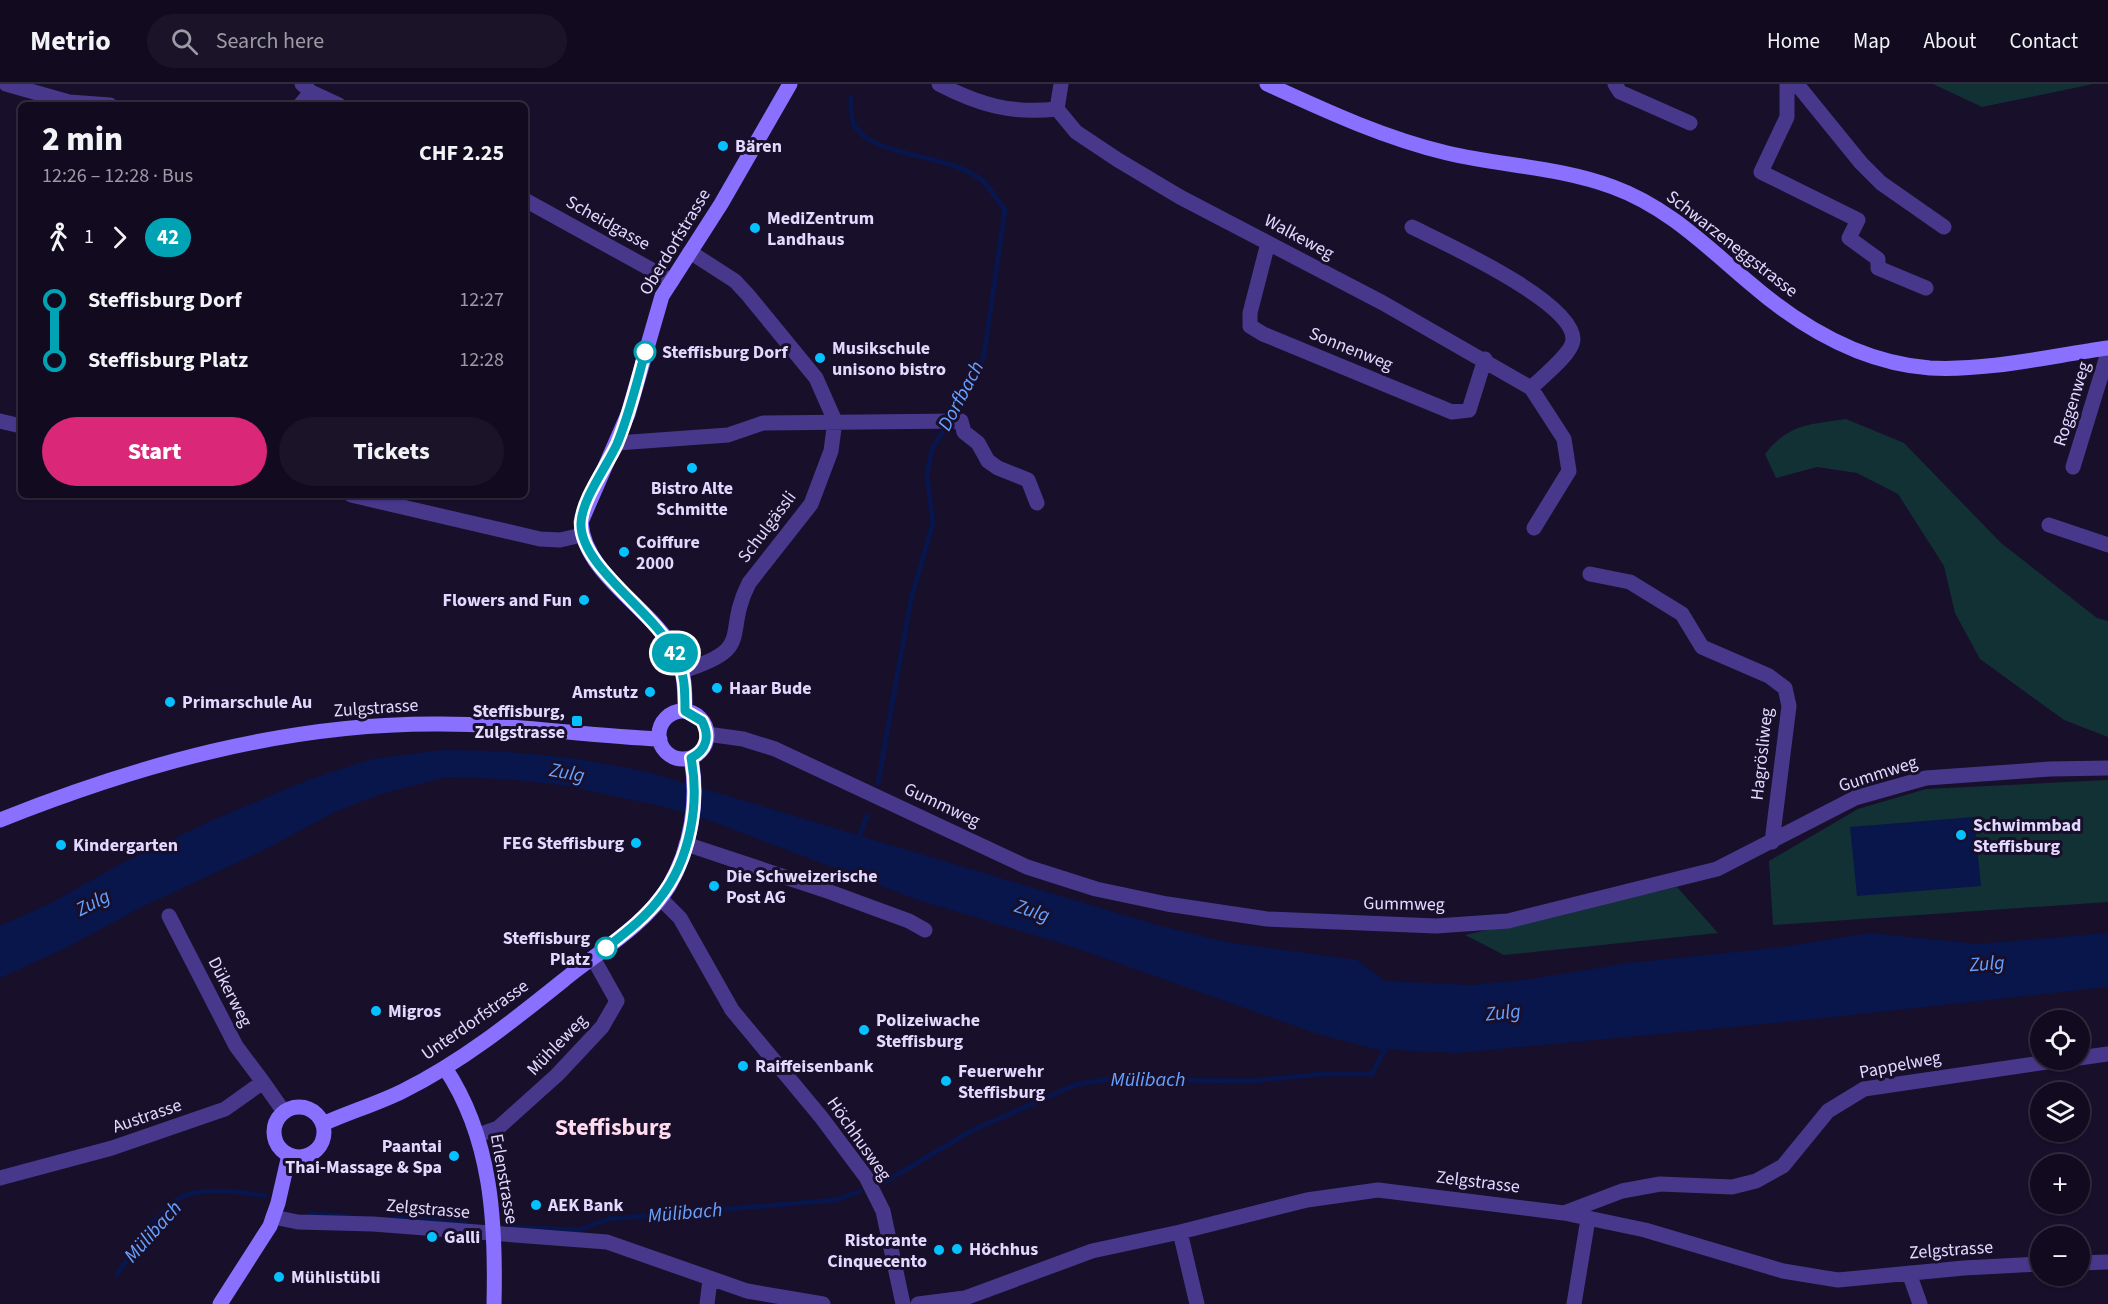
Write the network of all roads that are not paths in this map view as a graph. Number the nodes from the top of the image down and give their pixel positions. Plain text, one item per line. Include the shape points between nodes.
1 (6, 84) edge
2 (790, 84) edge
3 (939, 84) edge
4 (1061, 84) edge
5 (1268, 84) edge
6 (1615, 84) edge
7 (1787, 84) edge
8 (1794, 84) edge
9 (307, 88) edge
10 (69, 102) edge
11 (301, 102) edge
12 (333, 102) edge
13 (1057, 110) junction
14 (1690, 123) dead end
15 (528, 202) edge
16 (1412, 227) dead end
17 (1944, 227) dead end
18 (1268, 243) junction
19 (690, 252) junction
20 (672, 281) junction
21 (1926, 288) dead end
22 (2108, 348) edge
23 (2108, 353) edge
24 (1485, 359) junction
25 (1531, 388) junction
26 (835, 421) junction
27 (0, 423) edge
28 (18, 426) edge
29 (617, 443) junction
30 (2073, 467) dead end
31 (364, 498) edge
32 (1037, 503) dead end
33 (2049, 525) dead end
34 (1534, 528) dead end
35 (582, 535) junction
36 (2108, 545) edge
37 (1590, 574) dead end
38 (682, 671) junction
39 (685, 711) junction
40 (707, 734) junction
41 (660, 739) junction
42 (691, 758) junction
43 (2108, 768) edge
44 (0, 820) edge
45 (688, 838) junction
46 (1772, 842) junction
47 (660, 898) junction
48 (170, 916) dead end
49 (925, 930) dead end
50 (593, 958) junction
51 (2108, 1054) edge
52 (2090, 1056) edge
53 (2030, 1064) edge
54 (445, 1068) junction
55 (263, 1082) junction
56 (284, 1112) junction
57 (323, 1124) junction
58 (478, 1135) junction
59 (289, 1155) junction
60 (0, 1178) edge
61 (1564, 1213) junction
62 (273, 1217) junction
63 (1588, 1219) junction
64 (1180, 1232) junction
65 (494, 1234) junction
66 (2108, 1262) edge
67 (2090, 1263) edge
68 (2030, 1265) edge
69 (1909, 1273) junction
70 (710, 1280) junction
71 (220, 1304) edge
72 (494, 1304) edge
73 (707, 1304) edge
74 (823, 1304) edge
75 (903, 1304) edge
76 (918, 1304) edge
77 (1197, 1304) edge
78 (1574, 1304) edge
79 (1920, 1304) edge

1 - 10 street
2 - 19 main road, Oberdorfstrasse
3 - 13 street via 986,105 1028,112
4 - 13 street
5 - 22 main road, Schwarzeneggstrasse via 1365,128 1411,143 1591,180 1635,195 1684,226 1750,284 1809,327 1870,355 1929,368 1958,368
6 - 14 street via 1620,92
7 - 21 street via 1787,117 1761,172 1858,220 1849,238 1878,259 1878,268
8 - 17 street via 1881,183
9 - 11 street
9 - 12 street
13 - 18 street, Walkeweg via 1076,132 1118,160
15 - 20 street, Scheidgasse
16 - 25 street via 1523,285 1568,322 1573,340 1568,351
18 - 24 street, Walkeweg
18 - 24 street, Sonnenweg via 1250,313 1250,326 1263,334 1452,412 1469,410
19 - 20 main road, Oberdorfstrasse
19 - 26 street via 735,281 748,295 816,378
20 - 29 main road, Oberdorfstrasse via 656,313
23 - 30 street, Roggenweg
24 - 25 street, Walkeweg
25 - 34 street, Walkeweg via 1564,439 1569,471
26 - 29 street via 763,423 728,435
26 - 32 street via 961,421 964,432 978,443 988,461 1028,480
26 - 38 street, Schulgässli via 831,451 811,504 749,583 741,598 734,642 711,662
27 - 28 street
29 - 35 main road, Oberdorfstrasse via 582,515
31 - 35 street via 540,538 560,540
33 - 36 street
35 - 38 main road via 601,568 670,644
37 - 46 street, Hagrösliweg via 1630,582 1682,614 1702,647 1769,676 1785,688 1789,706
38 - 39 main road
39 - 40 main road via 702,721
39 - 41 main road via 664,721
40 - 42 main road via 705,746
40 - 46 street, Gummweg via 775,749 1037,870 1096,889 1267,919 1436,926 1508,921 1717,869
41 - 42 main road via 664,750 674,757
41 - 44 main road, Zulgstrasse via 467,724 315,732 175,761
42 - 45 main road, Unterdorfstrasse via 694,782
43 - 46 street, Gummweg via 1926,778 1855,798
45 - 47 main road, Unterdorfstrasse
45 - 49 street
47 - 50 main road, Unterdorfstrasse via 631,928
47 - 75 street, Höchhusweg via 680,918 732,1010 866,1177 883,1211
48 - 55 street, Dükerweg via 236,1046
50 - 54 main road, Unterdorfstrasse
50 - 58 street, Mühleweg via 617,1001 602,1027 557,1075 498,1128
51 - 52 street
53 - 61 street, Pappelweg via 1864,1089 1828,1111 1783,1166 1756,1181 1732,1187 1660,1184 1622,1191
54 - 57 main road, Unterdorfstrasse via 396,1094
54 - 58 main road, Erlenstrasse
55 - 56 street
55 - 60 street, Austrasse via 225,1109 112,1148
56 - 57 main road via 307,1108
56 - 59 main road via 276,1122 274,1135 279,1147
57 - 59 main road via 323,1138 316,1150 303,1157
58 - 65 main road, Erlenstrasse
59 - 62 main road
61 - 63 street, Zelgstrasse
61 - 64 street, Zelgstrasse via 1378,1190 1307,1200
62 - 65 street, Zelgstrasse via 298,1222
62 - 71 main road via 259,1246
63 - 69 street, Zelgstrasse via 1645,1230 1784,1271 1838,1280
63 - 78 street
64 - 76 street, Zelgstrasse via 1092,1251 965,1298
64 - 77 street
65 - 70 street, Zelgstrasse via 607,1242
65 - 72 main road, Erlenstrasse
66 - 67 street
68 - 69 street, Zelgstrasse
69 - 79 street
70 - 73 street
70 - 74 street, Zelgstrasse via 778,1298

